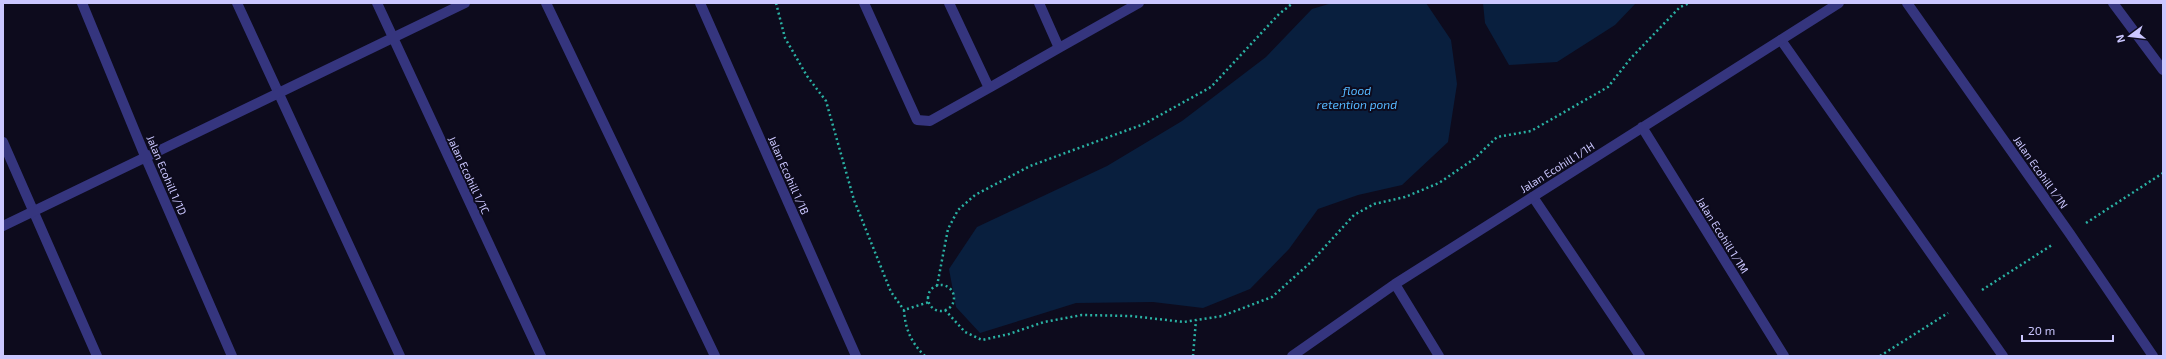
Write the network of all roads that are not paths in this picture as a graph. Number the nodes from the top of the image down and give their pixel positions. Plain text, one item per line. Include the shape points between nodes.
1 (82, 3) edge
2 (237, 3) edge
3 (376, 3) edge
4 (465, 3) edge
5 (546, 3) edge
6 (700, 3) edge
7 (864, 3) edge
8 (949, 3) edge
9 (1039, 3) edge
10 (1139, 3) edge
11 (1839, 3) edge
12 (1907, 3) edge
13 (2113, 3) edge
14 (392, 38) junction
15 (1781, 40) junction
16 (1059, 48) junction
17 (2163, 70) edge
18 (989, 88) junction
19 (278, 93) junction
20 (1642, 127) junction
21 (3, 142) edge
22 (145, 156) junction
23 (1533, 197) junction
24 (33, 212) junction
25 (3, 226) edge
26 (1395, 284) junction
27 (97, 356) edge
28 (232, 356) edge
29 (400, 356) edge
30 (541, 356) edge
31 (715, 356) edge
32 (856, 356) edge
33 (1292, 356) edge
34 (1439, 356) edge
35 (1640, 356) edge
36 (1784, 356) edge
37 (2003, 356) edge
38 (2153, 356) edge

1 - 22 street, Jalan Ecohill 1/1D
2 - 19 street
3 - 14 street, Jalan Ecohill 1/1C
4 - 14 street
5 - 31 street
6 - 32 street, Jalan Ecohill 1/1B
7 - 18 street via 918,120 930,121
8 - 18 street
9 - 16 street
10 - 16 street
11 - 15 street, Jalan Ecohill 1/1H
12 - 38 street, Jalan Ecohill 1/1N
13 - 17 street
14 - 19 street
14 - 30 street, Jalan Ecohill 1/1C
15 - 20 street, Jalan Ecohill 1/1H
15 - 37 street
16 - 18 street
19 - 22 street
19 - 29 street
20 - 23 street, Jalan Ecohill 1/1H
20 - 36 street, Jalan Ecohill 1/1M
21 - 24 street
22 - 24 street
22 - 28 street, Jalan Ecohill 1/1D
23 - 26 street, Jalan Ecohill 1/1H
23 - 35 street
24 - 25 street
24 - 27 street
26 - 33 street, Jalan Ecohill 1/1H
26 - 34 street

